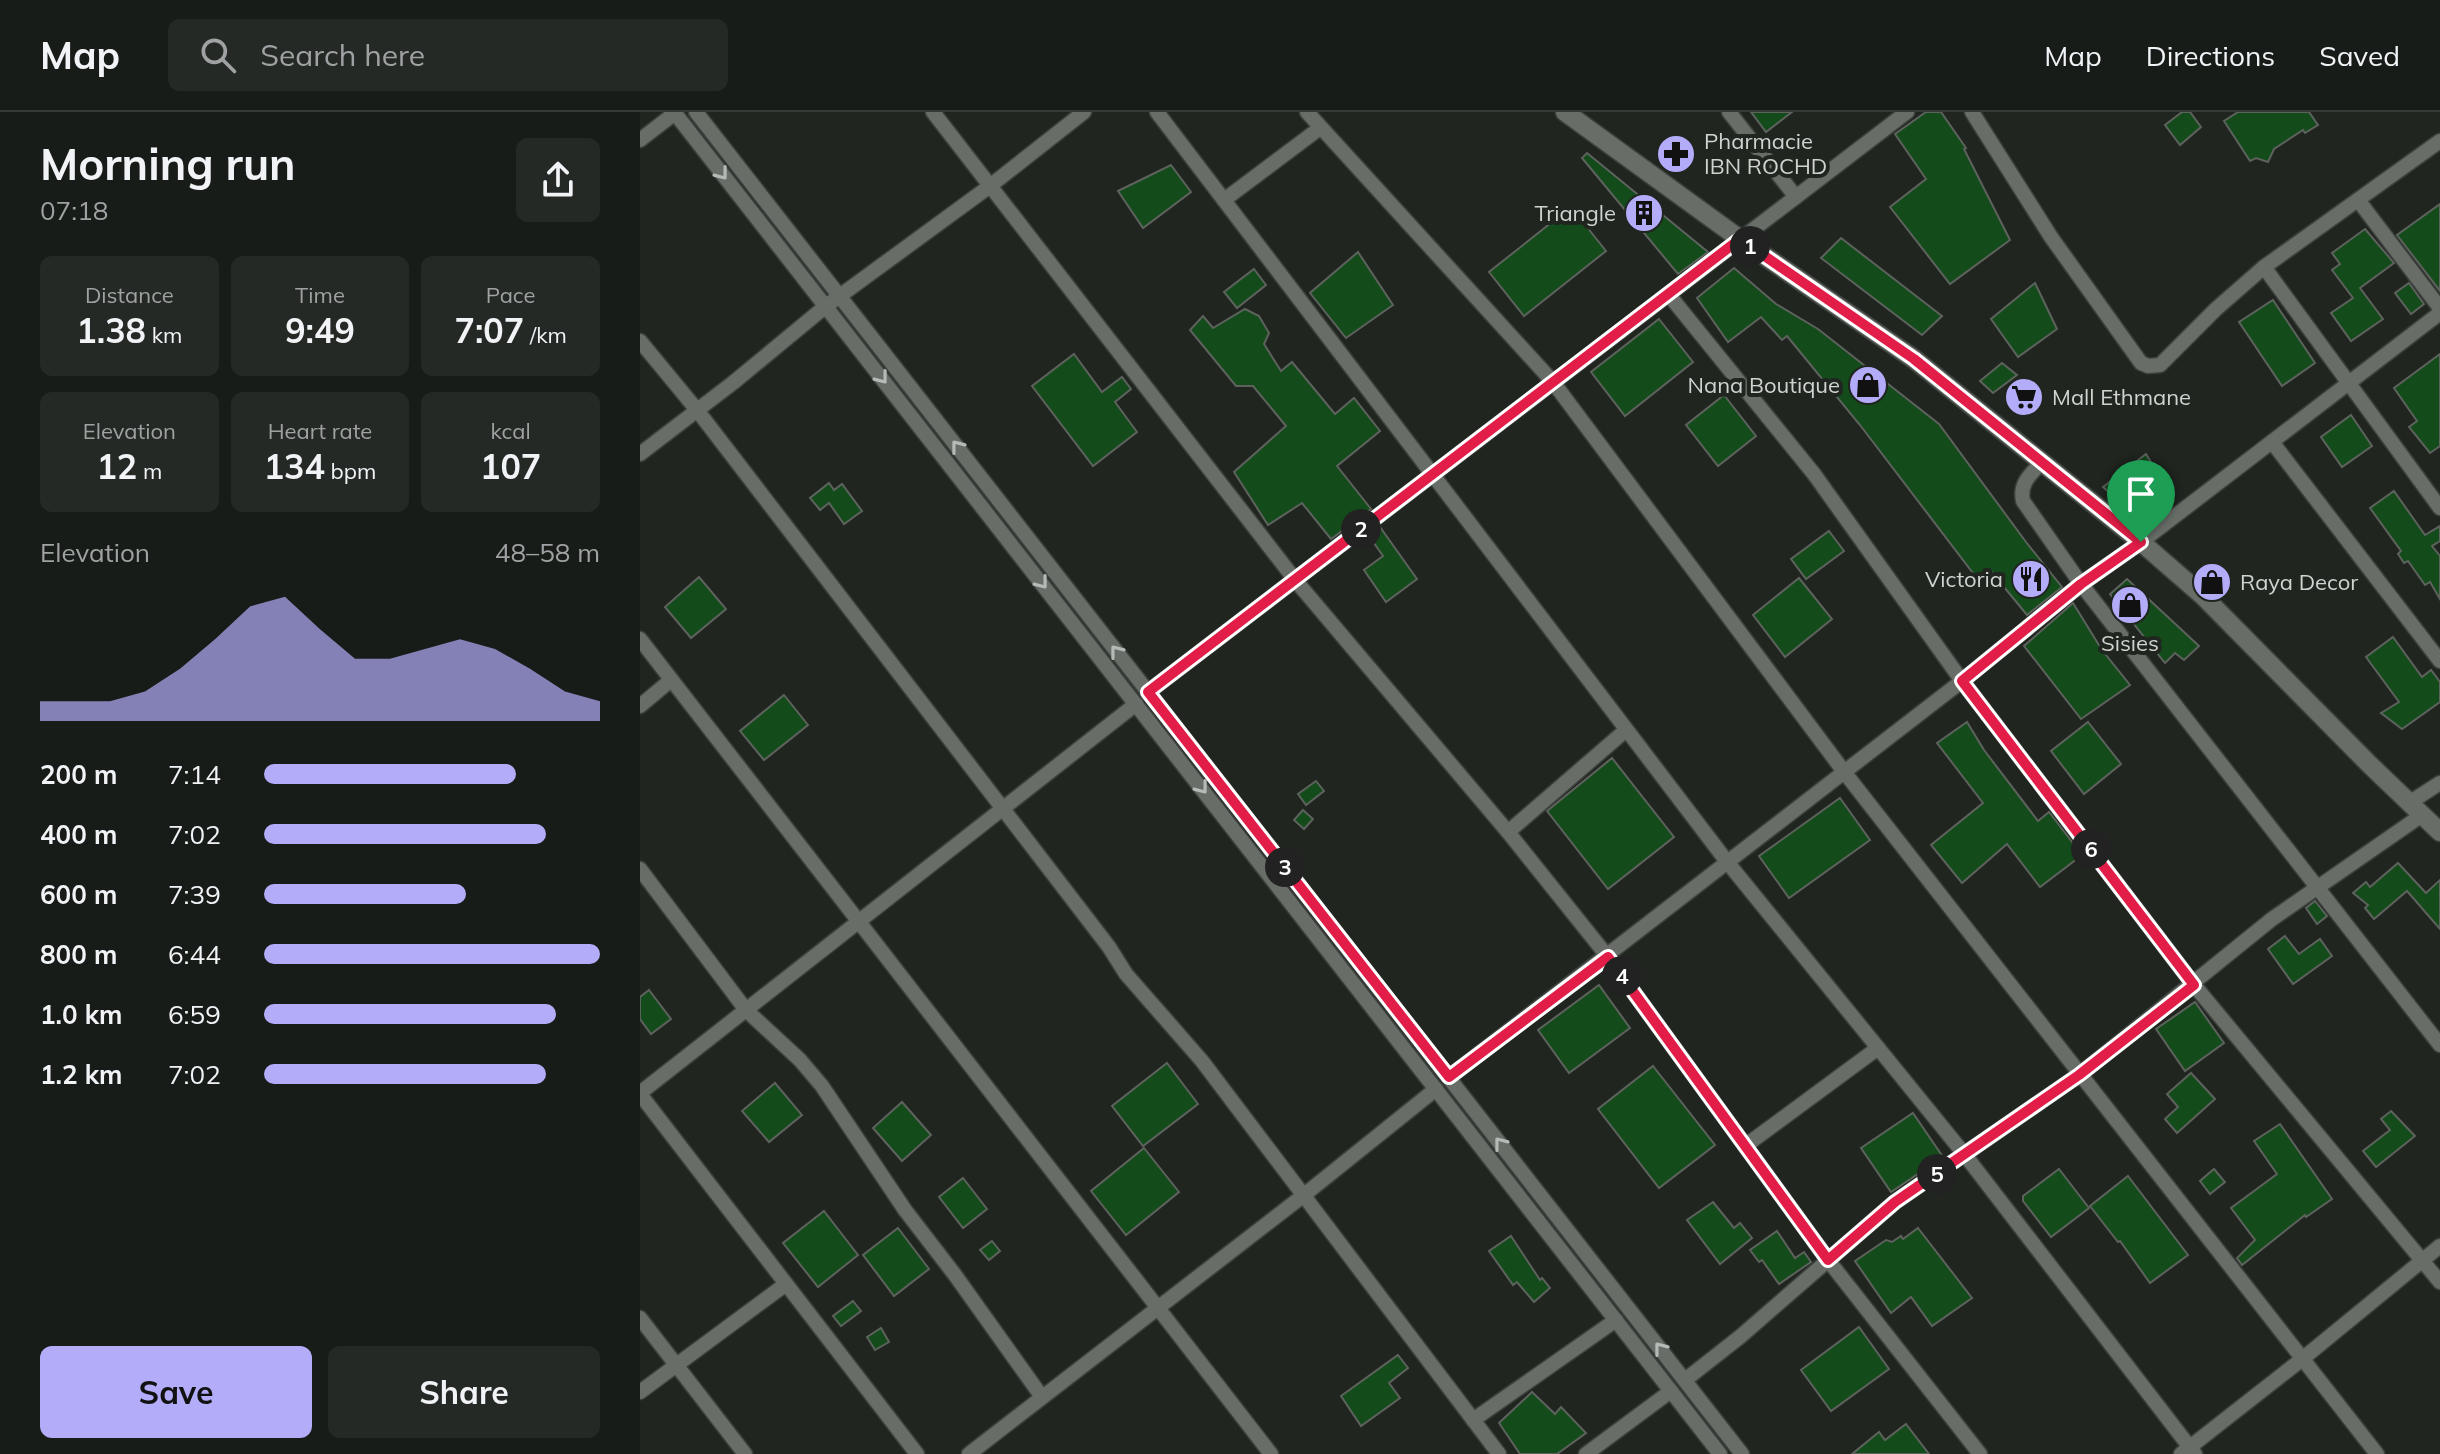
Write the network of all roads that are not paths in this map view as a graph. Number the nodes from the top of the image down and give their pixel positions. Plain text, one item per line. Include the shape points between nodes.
1 (696, 112) edge
2 (933, 112) edge
3 (1084, 112) edge
4 (1157, 112) edge
5 (1307, 112) edge
6 (1565, 112) edge
7 (1729, 112) edge
8 (1907, 112) edge
9 (1972, 112) edge
10 (674, 113) edge
11 (1320, 128) junction
12 (640, 140) edge
13 (2440, 141) edge
14 (990, 186) junction
15 (1796, 197) junction
16 (1224, 200) junction
17 (2358, 200) junction
18 (1740, 239) junction
19 (2264, 267) junction
20 (1669, 295) junction
21 (840, 297) junction
22 (826, 306) junction
23 (2440, 310) edge
24 (640, 341) edge
25 (1553, 382) junction
26 (2348, 383) junction
27 (697, 410) junction
28 (2272, 442) junction
29 (640, 454) edge
30 (2042, 462) junction
31 (1432, 474) junction
32 (2440, 508) edge
33 (2141, 542) junction
34 (1296, 581) junction
35 (2081, 584) junction
36 (640, 639) edge
37 (2440, 661) edge
38 (671, 680) junction
39 (1962, 681) junction
40 (1148, 692) junction
41 (1136, 704) junction
42 (640, 706) edge
43 (1626, 730) junction
44 (1845, 773) junction
45 (2440, 783) edge
46 (1003, 809) junction
47 (2416, 809) junction
48 (1508, 832) junction
49 (2440, 832) edge
50 (1728, 863) junction
51 (640, 869) edge
52 (2319, 887) junction
53 (859, 922) junction
54 (1608, 957) junction
55 (2194, 985) junction
56 (746, 1010) junction
57 (2440, 1045) edge
58 (1878, 1048) junction
59 (2079, 1075) junction
60 (1449, 1077) junction
61 (1436, 1089) junction
62 (640, 1094) edge
63 (1745, 1146) junction
64 (1965, 1155) junction
65 (1304, 1195) junction
66 (2440, 1246) edge
67 (2422, 1259) junction
68 (1828, 1260) junction
69 (2440, 1282) edge
70 (786, 1284) junction
71 (1157, 1308) junction
72 (640, 1318) edge
73 (1616, 1320) junction
74 (2301, 1360) junction
75 (675, 1364) junction
76 (1685, 1380) junction
77 (1671, 1391) junction
78 (640, 1392) edge
79 (1042, 1397) junction
80 (1473, 1420) junction
81 (2188, 1452) edge
82 (745, 1454) edge
83 (917, 1454) edge
84 (969, 1454) edge
85 (1271, 1454) edge
86 (1499, 1454) edge
87 (1586, 1454) edge
88 (1720, 1454) edge
89 (1742, 1454) edge
90 (1980, 1454) edge
91 (2377, 1454) edge

1 - 21 street
2 - 14 street
3 - 14 street
4 - 16 street
5 - 11 street
6 - 18 street
7 - 15 street
8 - 15 street
9 - 19 street via 2051,237 2141,363 2160,365
10 - 12 street
10 -> 22 street
11 - 16 street
11 - 25 street
13 - 17 street
14 - 21 street
14 - 34 street
15 - 18 street
16 - 31 street
17 - 19 street
17 - 23 street
18 - 20 street
18 - 30 street via 1914,359
19 - 26 street
20 - 25 street
20 - 39 street via 1814,474
21 - 22 street
40 -> 21 street
22 - 27 street
22 -> 41 street
23 - 26 street
24 - 27 street
25 - 31 street
25 - 44 street
26 - 28 street
26 - 32 street
27 - 29 street
27 - 46 street
28 - 33 street
28 - 37 street
30 - 33 street
30 - 35 street via 2024,482 2023,501
31 - 34 street
31 - 43 street
33 - 35 street
33 - 47 street via 2203,596
34 - 40 street
34 - 48 street
35 - 39 street
35 - 52 street
36 - 38 street
38 - 42 street
38 - 53 street
39 - 44 street
39 - 55 street
40 - 60 street
41 - 46 street
41 -> 61 street
43 - 48 street
43 - 50 street
44 - 50 street
44 - 59 street
45 - 47 street
46 - 53 street
46 - 65 street via 1126,974 1202,1061
47 - 49 street
47 - 52 street
48 - 54 street
50 - 54 street
50 - 58 street
51 - 56 street
52 - 55 street
52 - 57 street
53 - 56 street
53 - 71 street
54 - 60 street
54 - 63 street
55 - 59 street
55 - 67 street
56 - 62 street
56 - 79 street via 822,1086
58 - 63 street
58 - 64 street
59 - 64 street
59 - 74 street
76 -> 60 street
61 - 65 street
61 - 73 street
62 - 70 street
63 - 68 street
64 - 68 street via 1895,1202
64 - 81 street
65 - 71 street
65 - 80 street
66 - 67 street
67 - 69 street
67 - 74 street
68 - 76 street
68 - 90 street
70 - 75 street
70 - 83 street
71 - 79 street
71 - 85 street
72 - 75 street
73 - 77 street
73 - 80 street
74 - 81 street
74 - 91 street
75 - 78 street
75 - 82 street
76 - 89 street
77 - 87 street
77 - 88 street
79 - 84 street
80 - 86 street

